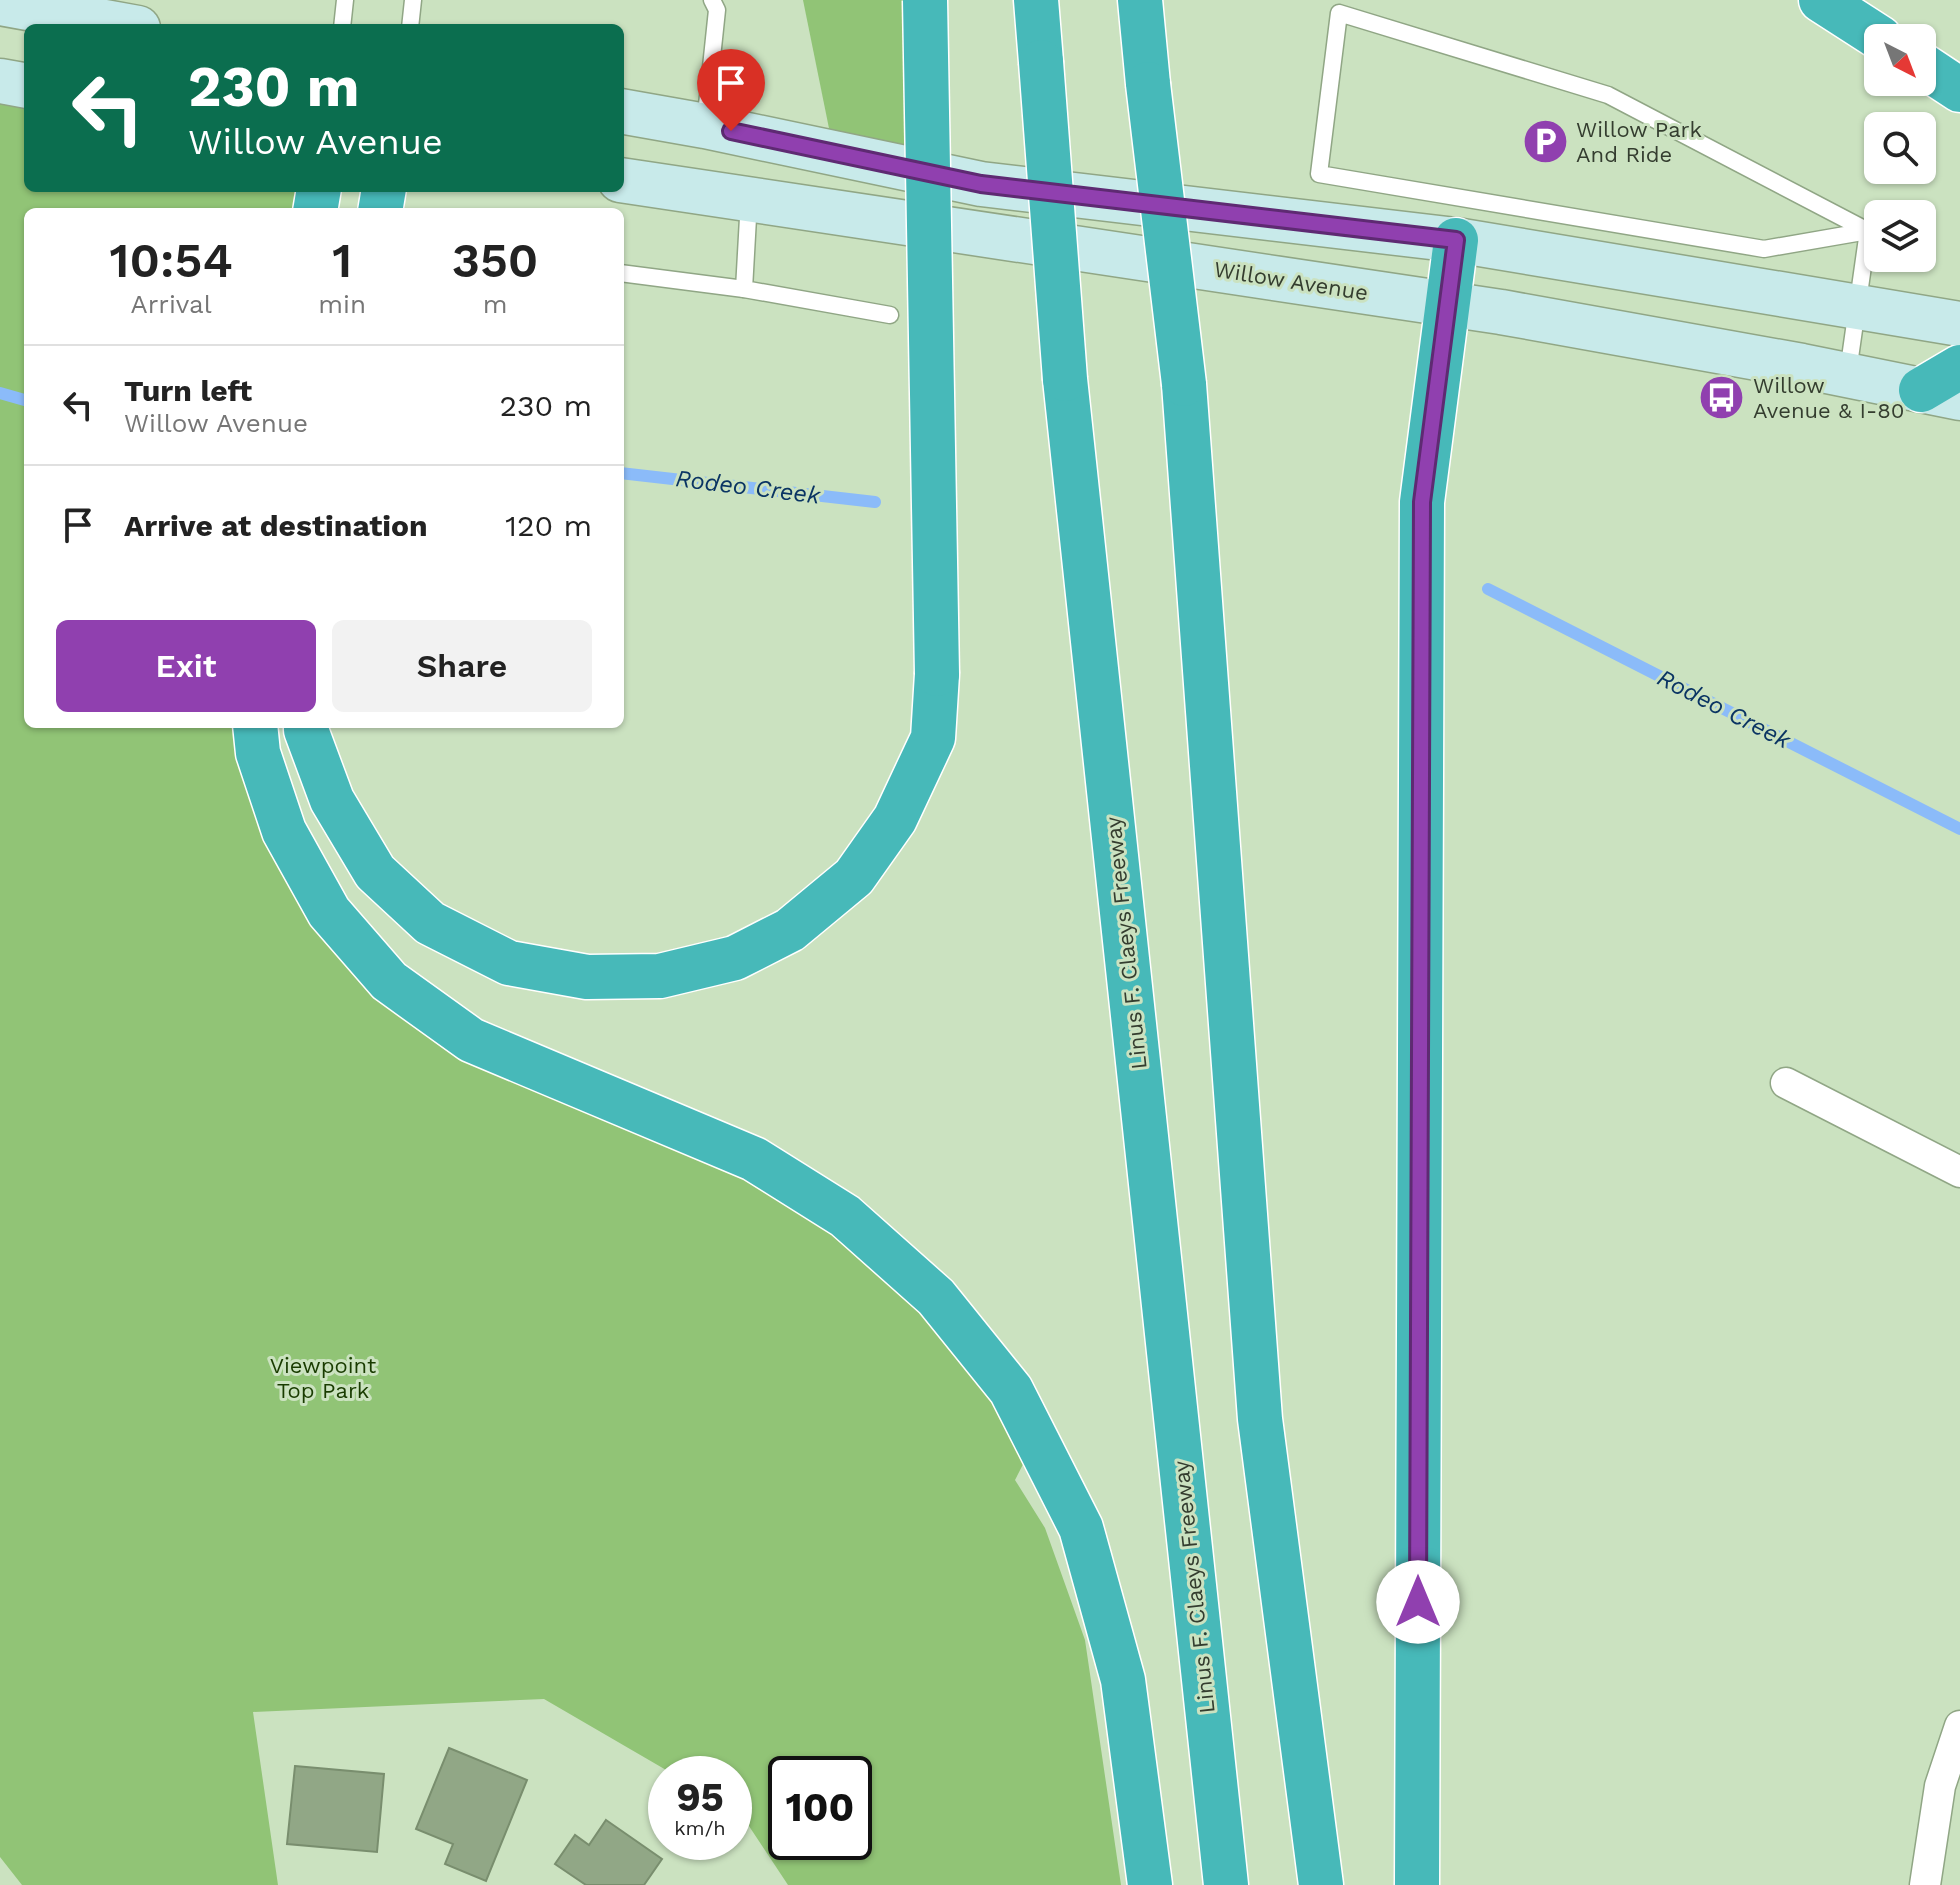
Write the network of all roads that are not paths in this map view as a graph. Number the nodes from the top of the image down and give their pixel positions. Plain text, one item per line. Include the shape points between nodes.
1 (345, 0) edge
2 (413, 0) edge
3 (712, 0) edge
4 (925, 0) edge
5 (1036, 0) edge
6 (1140, 0) edge
7 (1821, 0) edge
8 (0, 3) edge
9 (116, 24) edge
10 (342, 24) edge
11 (410, 24) edge
12 (1864, 28) edge
13 (1936, 74) edge
14 (0, 81) edge
15 (24, 85) edge
16 (1960, 90) edge
17 (624, 112) edge
18 (705, 126) junction
19 (624, 181) edge
20 (750, 199) junction
21 (1868, 231) joint
22 (1456, 240) junction
23 (1864, 259) edge
24 (624, 274) edge
25 (744, 289) junction
26 (1447, 304) junction
27 (1857, 308) junction
28 (890, 315) dead end
29 (1960, 324) edge
30 (1960, 367) edge
31 (1847, 374) junction
32 (1941, 394) edge
33 (255, 728) edge
34 (306, 728) edge
35 (1786, 1083) dead end
36 (1960, 1172) edge
37 (1960, 1726) edge
38 (1150, 1885) edge
39 (1226, 1885) edge
40 (1321, 1885) edge
41 (1417, 1885) edge
42 (1925, 1885) edge

1 - 10 lane
2 - 11 lane
3 - 18 lane via 717,10
4 - 34 highway, bridge via 937,674 933,738 895,819 854,877 790,930 735,958 660,976 587,977 509,963 430,923 375,872 332,800
5 - 39 highway, Linus F. Claeys Freeway, bridge via 1065,379
6 - 40 highway, bridge via 1184,384 1260,1419
7 - 12 highway
8 - 9 main road
13 - 16 highway
14 - 15 main road
17 - 18 main road
18 - 22 main road via 981,184
19 - 20 main road, Willow Avenue
20 - 25 lane
20 - 26 main road, Willow Avenue
21 - 21 lane via 1608,95 1339,13 1319,174 1764,249
22 - 26 highway
22 - 27 main road
23 - 27 lane
24 - 25 lane
25 - 28 lane
26 - 31 main road, Willow Avenue
26 - 41 highway via 1422,502
27 - 29 main road
27 - 31 lane
30 - 32 highway
31 - 32 main road, Willow Avenue
33 - 38 highway via 258,753 284,831 329,912 389,981 471,1040 754,1159 845,1216 936,1297 1011,1390 1081,1528 1123,1680
35 - 36 street
37 - 42 street via 1940,1786

